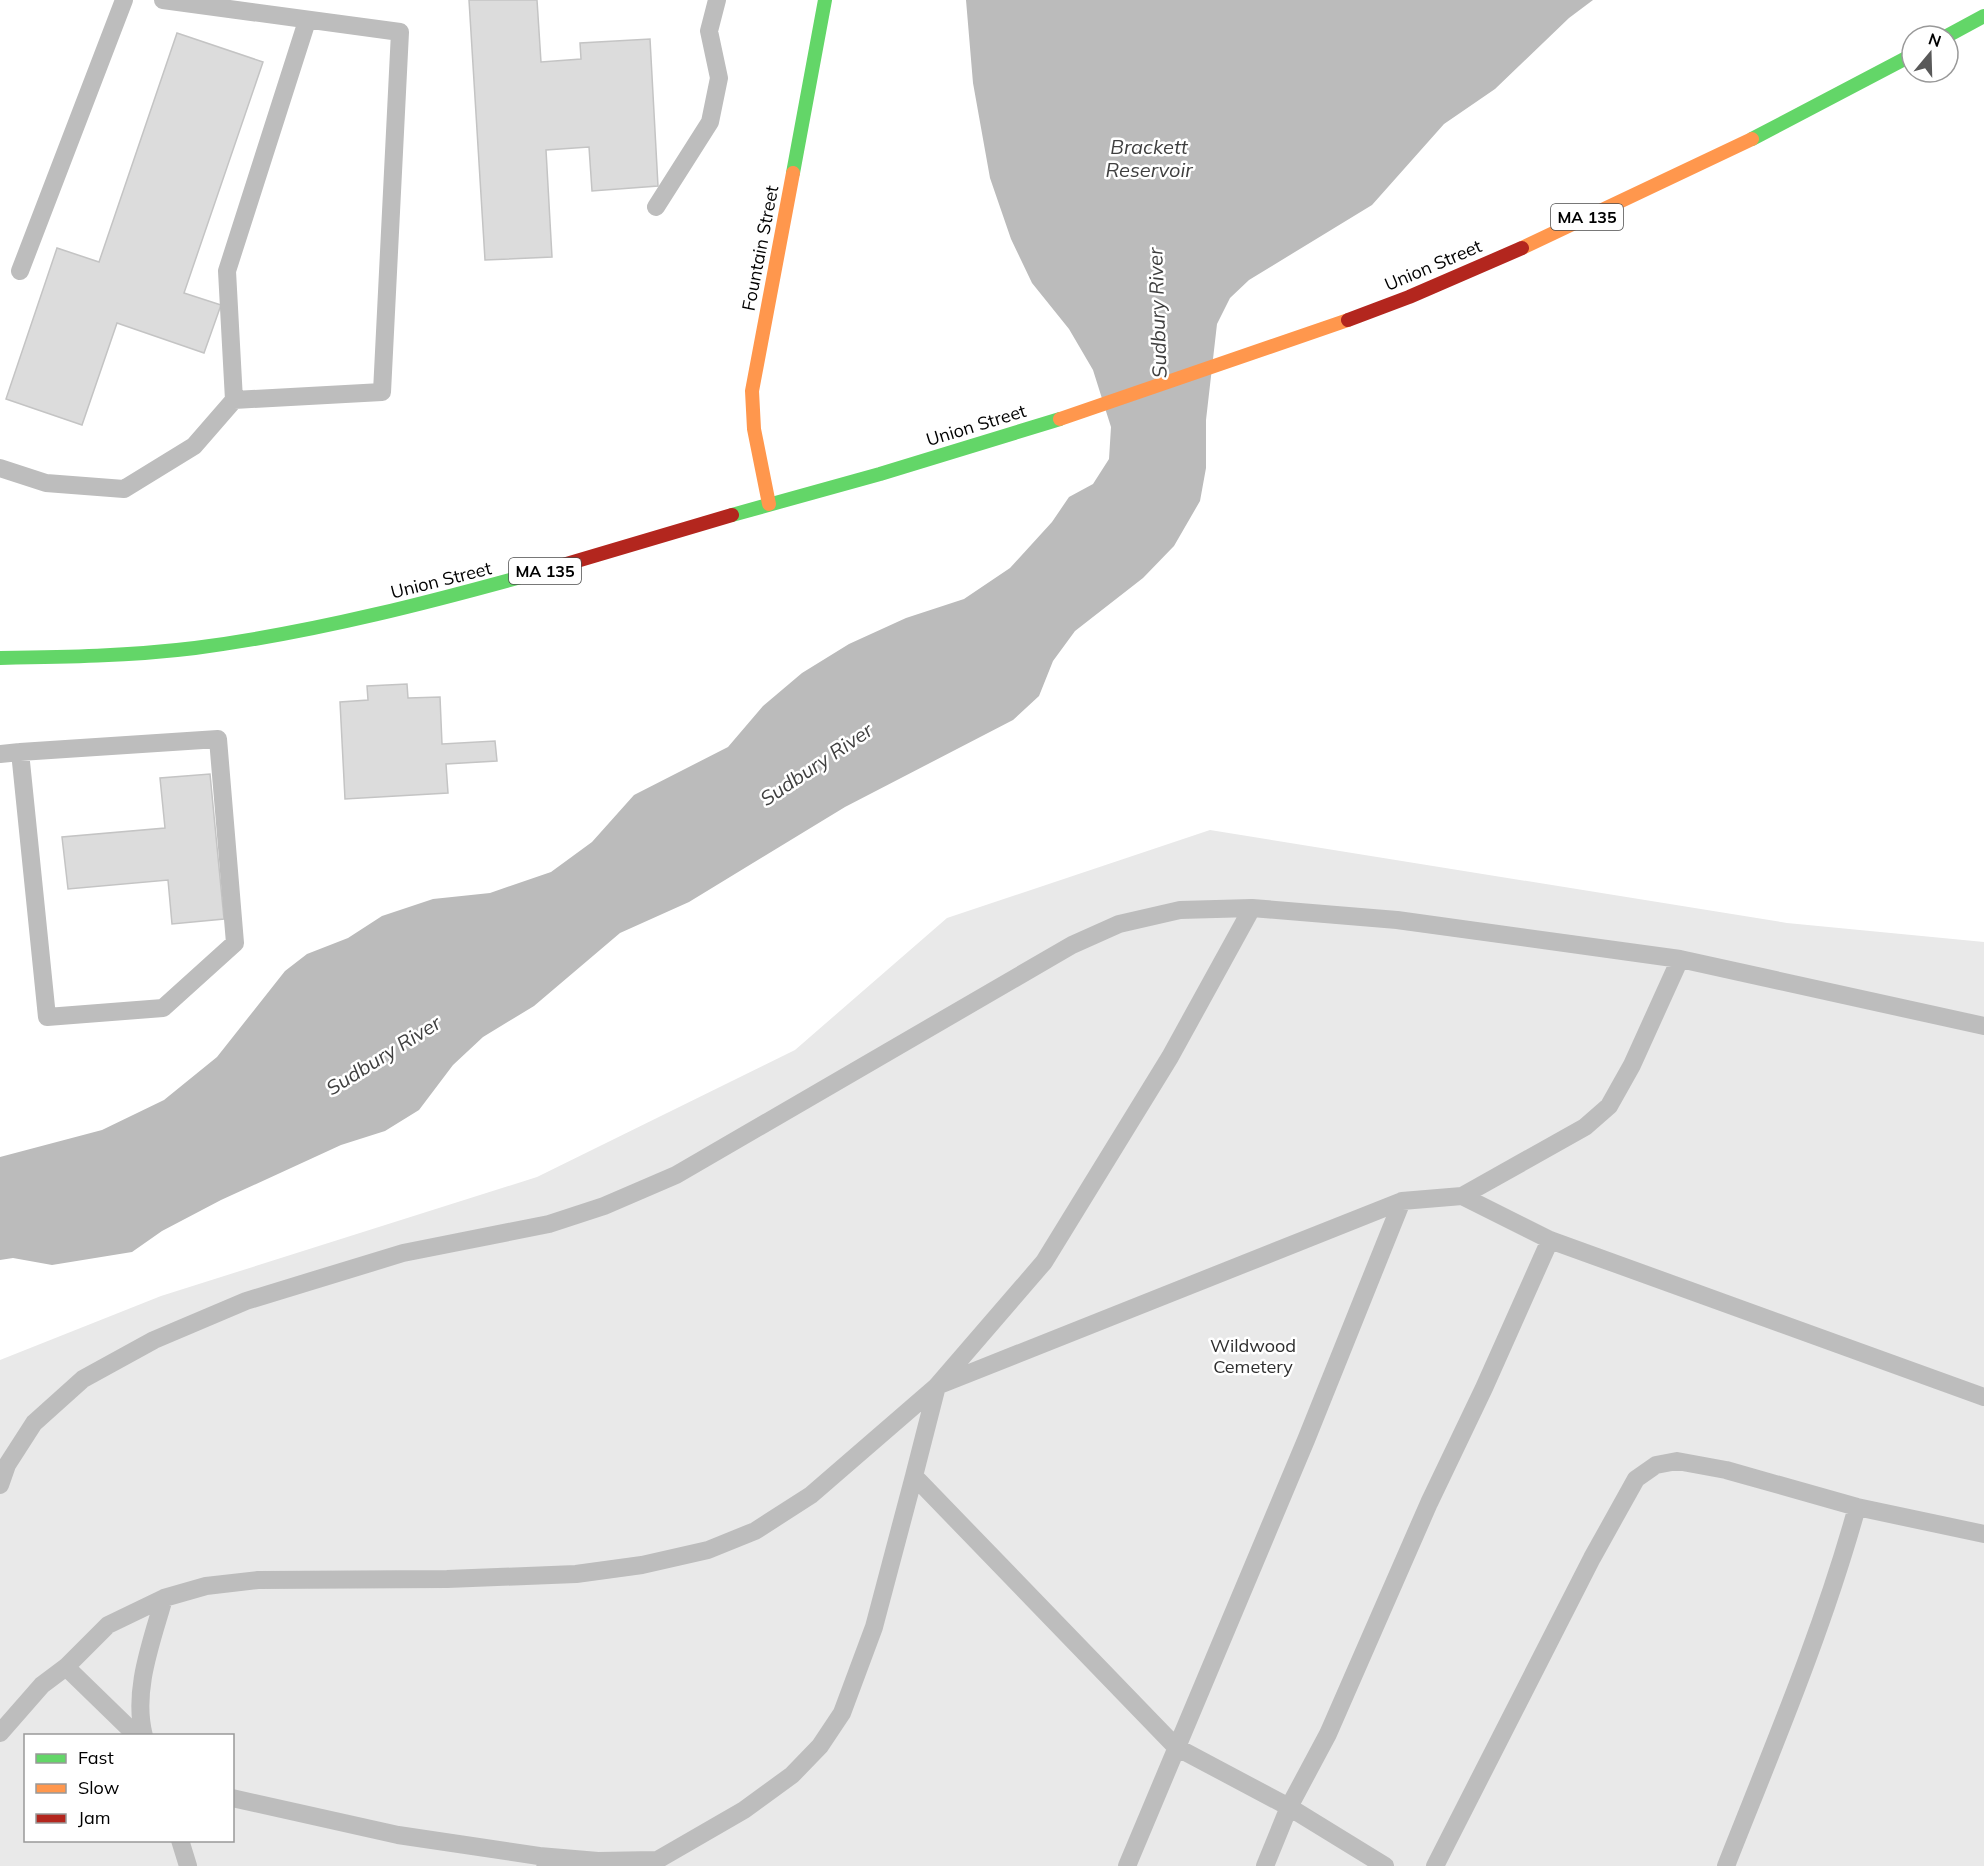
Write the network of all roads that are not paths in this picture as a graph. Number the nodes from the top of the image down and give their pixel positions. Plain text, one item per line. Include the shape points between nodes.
1 (124, 0) edge
2 (163, 0) edge
3 (717, 0) edge
4 (825, 0) edge
5 (1984, 16) edge
6 (307, 21) junction
7 (1960, 29) edge
8 (1900, 62) edge
9 (656, 207) dead end
10 (20, 271) dead end
11 (234, 400) junction
12 (0, 468) edge
13 (769, 504) junction
14 (0, 658) edge
15 (20, 752) junction
16 (0, 754) edge
17 (1252, 908) junction
18 (1680, 959) junction
19 (1984, 1026) edge
20 (1462, 1196) junction
21 (1402, 1201) junction
22 (1550, 1240) junction
23 (937, 1386) junction
24 (1984, 1397) edge
25 (914, 1476) junction
26 (0, 1485) edge
27 (1857, 1507) junction
28 (1984, 1534) edge
29 (164, 1598) junction
30 (66, 1667) junction
31 (0, 1733) edge
32 (135, 1734) edge
33 (144, 1734) edge
34 (1176, 1747) junction
35 (234, 1798) edge
36 (1289, 1807) junction
37 (181, 1842) edge
38 (545, 1861) edge
39 (651, 1863) edge
40 (188, 1866) edge
41 (1127, 1866) edge
42 (1264, 1866) edge
43 (1385, 1866) edge
44 (1435, 1866) edge
45 (1726, 1866) edge

1 - 10 lane
2 - 6 lane
3 - 9 lane via 709,31 719,78 710,122
4 - 13 main road, Fountain Street via 752,391 754,429
5 - 7 main road
6 - 11 lane via 227,270
6 - 11 lane via 400,32 382,392
8 - 13 main road, Union Street / MA 135 via 1781,126 1629,199 1406,298 1076,413
11 - 12 lane via 194,446 124,489 46,483
13 - 14 main road, Union Street / MA 135 via 458,596 256,641 131,656
15 - 15 lane via 47,1017 163,1008 235,943 218,739
15 - 16 lane
17 - 18 lane via 1397,920
17 - 23 lane via 1170,1057 1044,1262
17 - 26 lane via 1180,910 1119,924 1072,945 676,1175 604,1206 549,1224 403,1252 246,1301 154,1340 82,1378 34,1423 7,1465
18 - 19 lane
18 - 20 lane via 1609,1106 1586,1127
20 - 21 lane
20 - 22 lane
21 - 23 lane
21 - 34 lane via 1302,1451
22 - 24 lane
22 - 36 lane via 1328,1734
23 - 25 lane
23 - 29 lane via 812,1495 755,1531 708,1550 576,1574 258,1580 206,1586
25 - 34 lane
25 - 39 lane via 874,1627 842,1713 820,1746 792,1775 744,1810
27 - 28 lane
27 - 44 lane via 1687,1463 1666,1462 1646,1470 1636,1479 1592,1558
27 - 45 lane via 1803,1673
29 - 30 lane via 108,1625
29 - 33 lane via 147,1656 140,1703
30 - 31 lane via 42,1685
30 - 32 lane
34 - 36 lane
34 - 41 lane
35 - 38 lane via 398,1835
36 - 42 lane
36 - 43 lane
37 - 40 lane
38 - 39 lane

